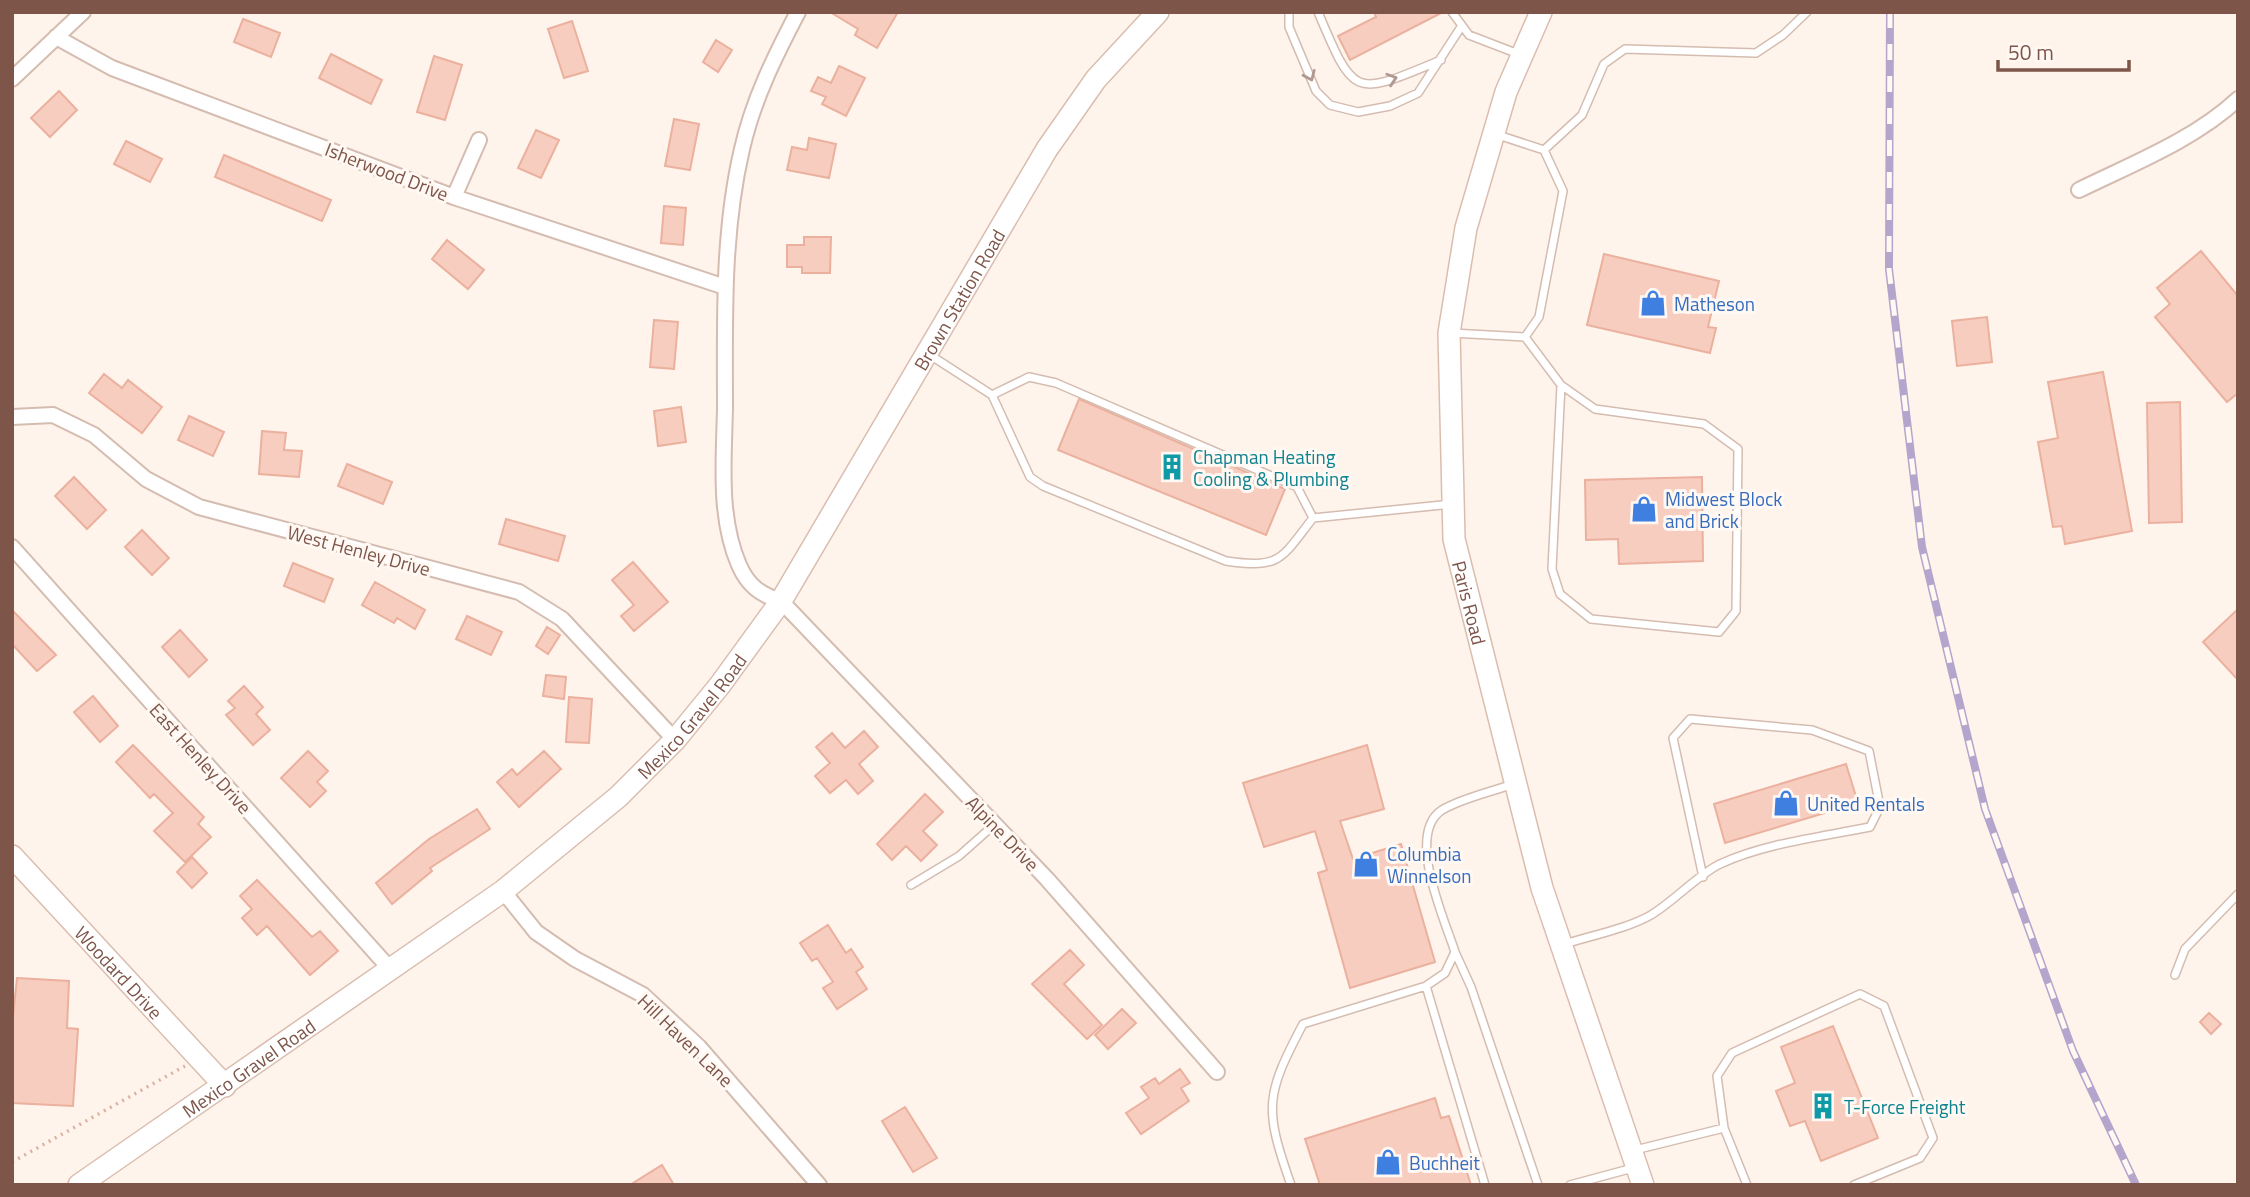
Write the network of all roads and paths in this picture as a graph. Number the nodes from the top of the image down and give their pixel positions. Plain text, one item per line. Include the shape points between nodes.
1 (83, 12) edge
2 (798, 12) edge
3 (1158, 12) edge
4 (1289, 12) edge
5 (1318, 12) edge
6 (1452, 12) edge
7 (1542, 12) edge
8 (1807, 12) edge
9 (1461, 27) junction
10 (56, 37) junction
11 (1521, 55) junction
12 (1441, 60) junction
13 (12, 79) edge
14 (2238, 99) edge
15 (1492, 133) junction
16 (479, 140) dead end
17 (1544, 150) junction
18 (2079, 190) dead end
19 (454, 197) junction
20 (725, 287) junction
21 (1449, 333) junction
22 (1525, 337) junction
23 (927, 353) junction
24 (1561, 385) junction
25 (992, 395) junction
26 (12, 417) edge
27 (1453, 504) junction
28 (1313, 518) junction
29 (12, 547) edge
30 (781, 601) junction
31 (675, 740) junction
32 (1514, 784) junction
33 (995, 824) junction
34 (12, 856) edge
35 (1703, 877) junction
36 (911, 885) dead end
37 (503, 891) junction
38 (2238, 894) edge
39 (1562, 946) junction
40 (1455, 952) junction
41 (391, 970) junction
42 (2175, 975) dead end
43 (1426, 986) junction
44 (197, 1055) junction
45 (1217, 1072) dead end
46 (225, 1086) junction
47 (1724, 1128) junction
48 (12, 1162) edge
49 (1637, 1168) edge
50 (79, 1185) edge
51 (819, 1185) edge
52 (1291, 1185) edge
53 (1485, 1185) edge
54 (1538, 1185) edge
55 (1570, 1185) edge
56 (1747, 1185) edge
57 (1854, 1185) edge

1 - 10 street
2 - 20 street via 766,75 742,147 731,205
3 - 23 street, Brown Station Road via 1096,79 1047,149
4 -> 12 lane via 1289,27 1316,91 1340,109 1370,111 1411,98
5 -> 12 lane via 1354,81 1379,83
6 - 9 lane
7 - 11 street, Paris Road
8 - 17 lane via 1756,53 1625,49 1604,64 1582,115
9 - 11 lane via 1469,35
9 - 12 lane
10 - 13 street
10 - 19 street, Isherwood Drive via 112,68
11 - 15 street, Paris Road
14 - 18 street via 2168,146
15 - 17 lane
15 - 21 street, Paris Road via 1466,228
16 - 19 street
17 - 22 lane via 1563,191 1539,317
19 - 20 street, Isherwood Drive
20 - 30 street via 724,499 739,566 759,594
21 - 22 lane
21 - 27 street, Paris Road
22 - 24 lane
23 - 25 lane
23 - 30 street, Brown Station Road
24 - 24 lane via 1595,409 1704,424 1738,449 1737,611 1719,632 1591,619 1560,594 1552,569
25 - 28 lane via 1029,377 1056,383 1297,487
25 - 28 lane via 1030,477 1226,561 1255,565 1273,561 1285,555
26 - 31 street, West Henley Drive via 53,415 84,430 146,480 199,507 519,592 562,619
27 - 28 lane
27 - 32 street, Paris Road via 1454,539
29 - 41 street, East Henley Drive
30 - 31 street, Mexico Gravel Road
30 - 33 street, Alpine Drive
31 - 37 street, Mexico Gravel Road via 618,797
32 - 39 street, Paris Road
32 - 40 lane via 1441,811 1428,833 1426,860
33 - 36 lane via 959,856
33 - 45 street, Alpine Drive
34 - 44 street, Woodard Drive
35 - 35 lane via 1718,865 1760,850 1870,827 1880,807 1869,751 1812,730 1690,719 1673,738
35 - 39 lane via 1648,916
37 - 41 street, Mexico Gravel Road
37 - 51 street, Hill Haven Lane via 536,932 652,1003 699,1047
38 - 42 lane via 2185,949
39 - 49 street, Paris Road
40 - 43 lane via 1445,973
40 - 54 lane
41 - 46 street, Mexico Gravel Road
43 - 52 lane via 1303,1024 1272,1088 1272,1131
43 - 53 lane
44 - 46 street, Woodard Drive
44 - 48 path via 180,1070
46 - 50 street, Mexico Gravel Road
47 - 49 lane
47 - 56 lane
47 - 57 lane via 1717,1076 1732,1054 1860,994 1884,1006 1933,1138 1920,1158
49 - 55 lane

